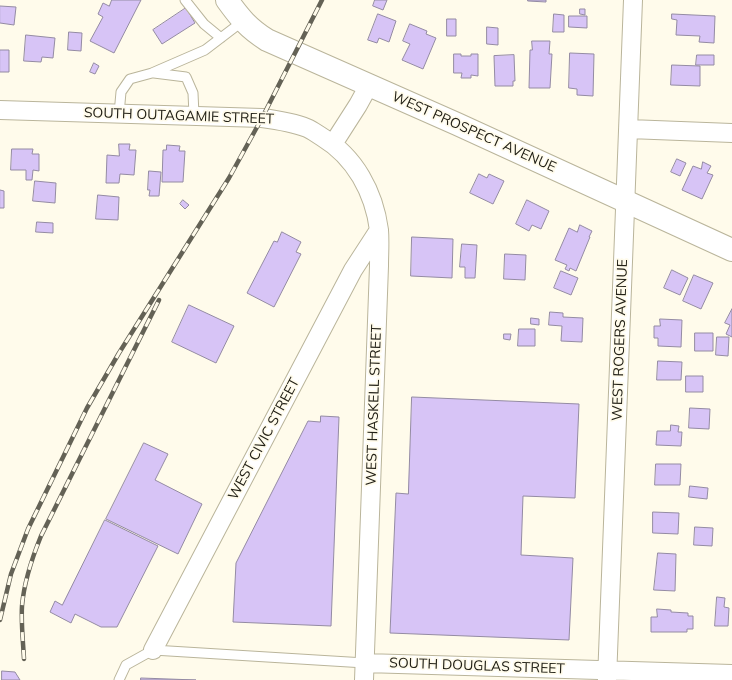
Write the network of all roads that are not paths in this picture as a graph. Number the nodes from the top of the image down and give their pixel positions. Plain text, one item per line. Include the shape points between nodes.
1 (185, 0) edge
2 (227, 0) edge
3 (633, 0) edge
4 (243, 22) junction
5 (221, 38) junction
6 (152, 73) junction
7 (369, 85) junction
8 (0, 110) edge
9 (119, 114) junction
10 (194, 115) junction
11 (629, 129) junction
12 (732, 133) edge
13 (333, 144) junction
14 (626, 201) junction
15 (379, 230) junction
16 (732, 250) edge
17 (153, 650) junction
18 (365, 671) edge
19 (732, 674) edge
20 (608, 675) edge
21 (119, 680) edge

1 - 5 lane via 204,24
2 - 4 main road, WEST PROSPECT AVENUE
3 - 11 street, WEST ROGERS AVENUE
4 - 5 lane
4 - 7 main road, WEST PROSPECT AVENUE via 267,40
5 - 6 lane via 205,50
6 - 9 lane via 130,79 121,92
6 - 10 lane via 186,77 193,93
7 - 13 street
7 - 14 main road, WEST PROSPECT AVENUE
8 - 9 street, SOUTH OUTAGAMIE STREET
9 - 10 street, SOUTH OUTAGAMIE STREET
10 - 13 street, SOUTH OUTAGAMIE STREET via 286,121 308,128
11 - 12 street
11 - 14 street, WEST ROGERS AVENUE
13 - 15 street, WEST HASKELL STREET via 350,160 365,182
14 - 16 main road, WEST PROSPECT AVENUE
14 - 20 street, WEST ROGERS AVENUE
15 - 17 street, WEST CIVIC STREET via 353,270
15 - 18 street, WEST HASKELL STREET
17 - 18 lane
17 - 21 lane via 126,665
18 - 20 street, SOUTH DOUGLAS STREET
19 - 20 street, SOUTH DOUGLAS STREET

